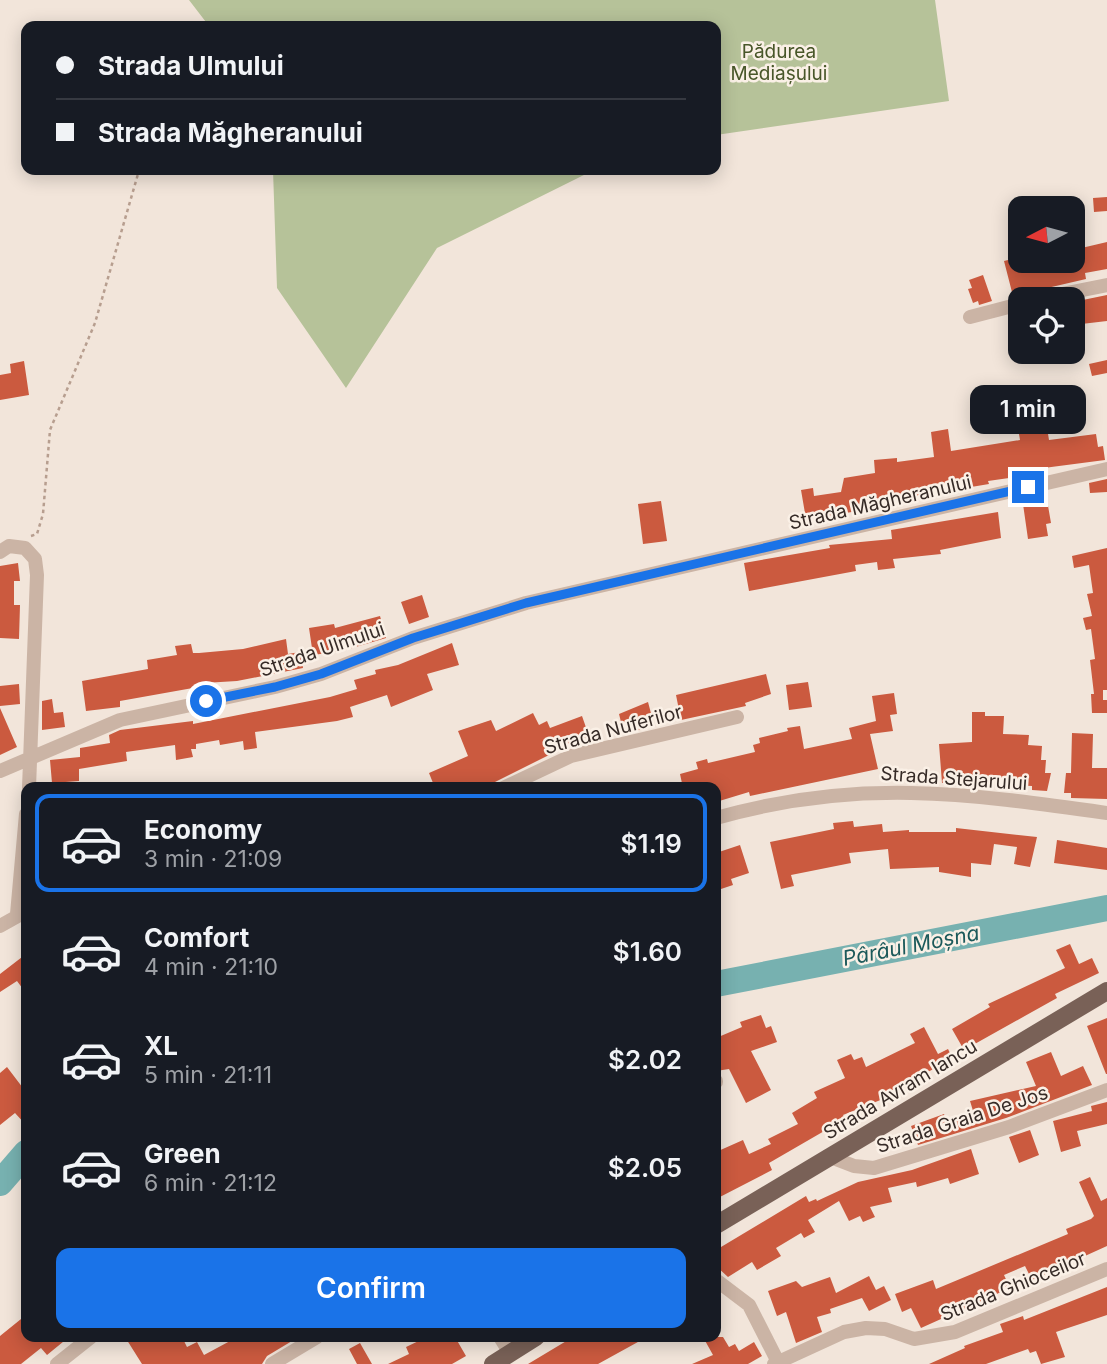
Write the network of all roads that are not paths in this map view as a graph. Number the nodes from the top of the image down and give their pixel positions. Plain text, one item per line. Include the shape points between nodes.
1 (1107, 285) edge
2 (1085, 289) edge
3 (1008, 307) edge
4 (970, 317) dead end
5 (1107, 469) edge
6 (4, 549) edge
7 (661, 572) joint
8 (737, 717) dead end
9 (32, 758) junction
10 (0, 771) edge
11 (30, 782) edge
12 (516, 782) edge
13 (1107, 813) edge
14 (721, 817) edge
15 (21, 913) edge
16 (0, 926) edge
17 (1107, 991) edge
18 (1107, 1090) edge
19 (828, 1156) junction
20 (721, 1222) edge
21 (1107, 1269) edge
22 (721, 1284) edge
23 (85, 1342) edge
24 (309, 1342) edge
25 (503, 1342) edge
26 (528, 1342) edge
27 (510, 1353) junction
28 (777, 1363) edge
29 (57, 1364) edge
30 (272, 1364) edge
31 (493, 1364) edge

1 - 2 street
3 - 4 street
5 - 7 street, Strada Măgheranului
6 - 9 street via 25,548 35,559
7 - 9 street, Strada Ulmului via 461,622 275,687 120,720
8 - 12 street, Strada Nuferilor via 570,756
9 - 10 street, Strada Ulmului
9 - 11 street
13 - 14 street, Strada Stejarului via 979,796 853,792 783,800
15 - 16 street
17 - 19 main road, Strada Avram Iancu
18 - 19 street, Strada Graia De Jos via 1009,1127 874,1168
19 - 20 main road, Strada Avram Iancu
21 - 28 street, Strada Ghioceilor via 955,1332 914,1339 866,1328 844,1332
22 - 28 street via 749,1305
23 - 29 street
24 - 30 street
25 - 27 street
26 - 27 main road
27 - 31 main road

